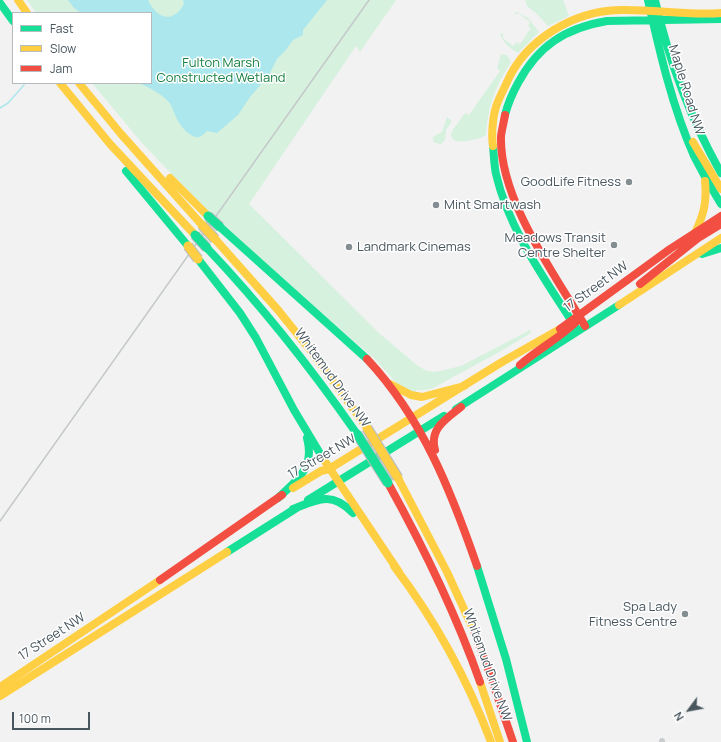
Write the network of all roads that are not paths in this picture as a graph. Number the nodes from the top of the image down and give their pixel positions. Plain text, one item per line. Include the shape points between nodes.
1 (18, 0) edge
2 (648, 0) edge
3 (655, 0) edge
4 (0, 3) edge
5 (26, 12) edge
6 (721, 13) edge
7 (655, 16) junction
8 (721, 19) edge
9 (12, 20) edge
10 (61, 84) edge
11 (80, 84) edge
12 (90, 97) junction
13 (674, 102) junction
14 (77, 105) junction
15 (721, 173) edge
16 (704, 176) junction
17 (721, 188) edge
18 (721, 204) edge
19 (721, 216) edge
20 (721, 224) edge
21 (695, 233) junction
22 (721, 238) edge
23 (721, 248) edge
24 (688, 259) junction
25 (613, 308) junction
26 (577, 324) junction
27 (387, 383) junction
28 (464, 386) junction
29 (461, 407) junction
30 (294, 410) junction
31 (412, 418) junction
32 (420, 431) junction
33 (438, 464) junction
34 (329, 469) junction
35 (337, 482) junction
36 (278, 498) junction
37 (293, 509) junction
38 (399, 572) junction
39 (0, 687) edge
40 (0, 696) edge
41 (491, 742) edge
42 (500, 742) edge
43 (513, 742) edge
44 (527, 742) edge

1 - 5 main road
2 - 7 main road, Maple Road NW
3 - 7 main road, Maple Road NW
4 - 9 main road
6 - 7 main road
7 - 8 main road
7 - 13 main road, Maple Road NW
7 - 15 main road, Maple Road NW via 686,103
7 - 26 main road via 612,10 563,25 549,33 515,66 496,105 491,143 494,167 504,201 521,238
10 - 14 main road, Whitemud Drive NW
11 - 12 main road, Whitemud Drive NW
12 - 27 main road, bridge via 208,216 352,345
12 - 43 main road, Whitemud Drive NW, bridge via 278,310 367,428 398,478 452,581 498,694
13 - 16 main road, Maple Road NW via 686,138
13 - 17 main road
14 - 30 main road, bridge via 113,155 240,313
14 - 42 main road, Whitemud Drive NW, bridge via 110,144 238,280 292,345 357,434 419,539 459,625
16 - 18 main road, Maple Road NW
16 - 21 main road via 707,200
19 - 21 main road, 17 Street NW
20 - 25 main road via 698,238
21 - 26 main road, 17 Street NW via 637,272
22 - 24 main road, 17 Street NW
23 - 24 main road
24 - 25 main road, 17 Street NW
25 - 26 main road, 17 Street NW
26 - 28 main road, 17 Street NW
26 - 29 main road, 17 Street NW via 531,355 497,385
27 - 28 main road via 422,397
27 - 31 main road
28 - 31 main road, 17 Street NW
29 - 32 main road, 17 Street NW
29 - 33 main road via 439,426 433,437
30 - 34 main road
30 - 36 main road via 310,448 309,458 300,477
31 - 32 main road
31 - 34 main road, 17 Street NW
32 - 33 main road
32 - 35 main road, 17 Street NW
33 - 44 main road via 496,622
34 - 35 main road
34 - 36 main road, 17 Street NW via 321,471
35 - 37 main road, 17 Street NW
35 - 38 main road
36 - 39 main road, 17 Street NW via 145,591
37 - 38 main road via 321,498 340,501
37 - 40 main road, 17 Street NW
38 - 41 main road via 425,607 458,666

